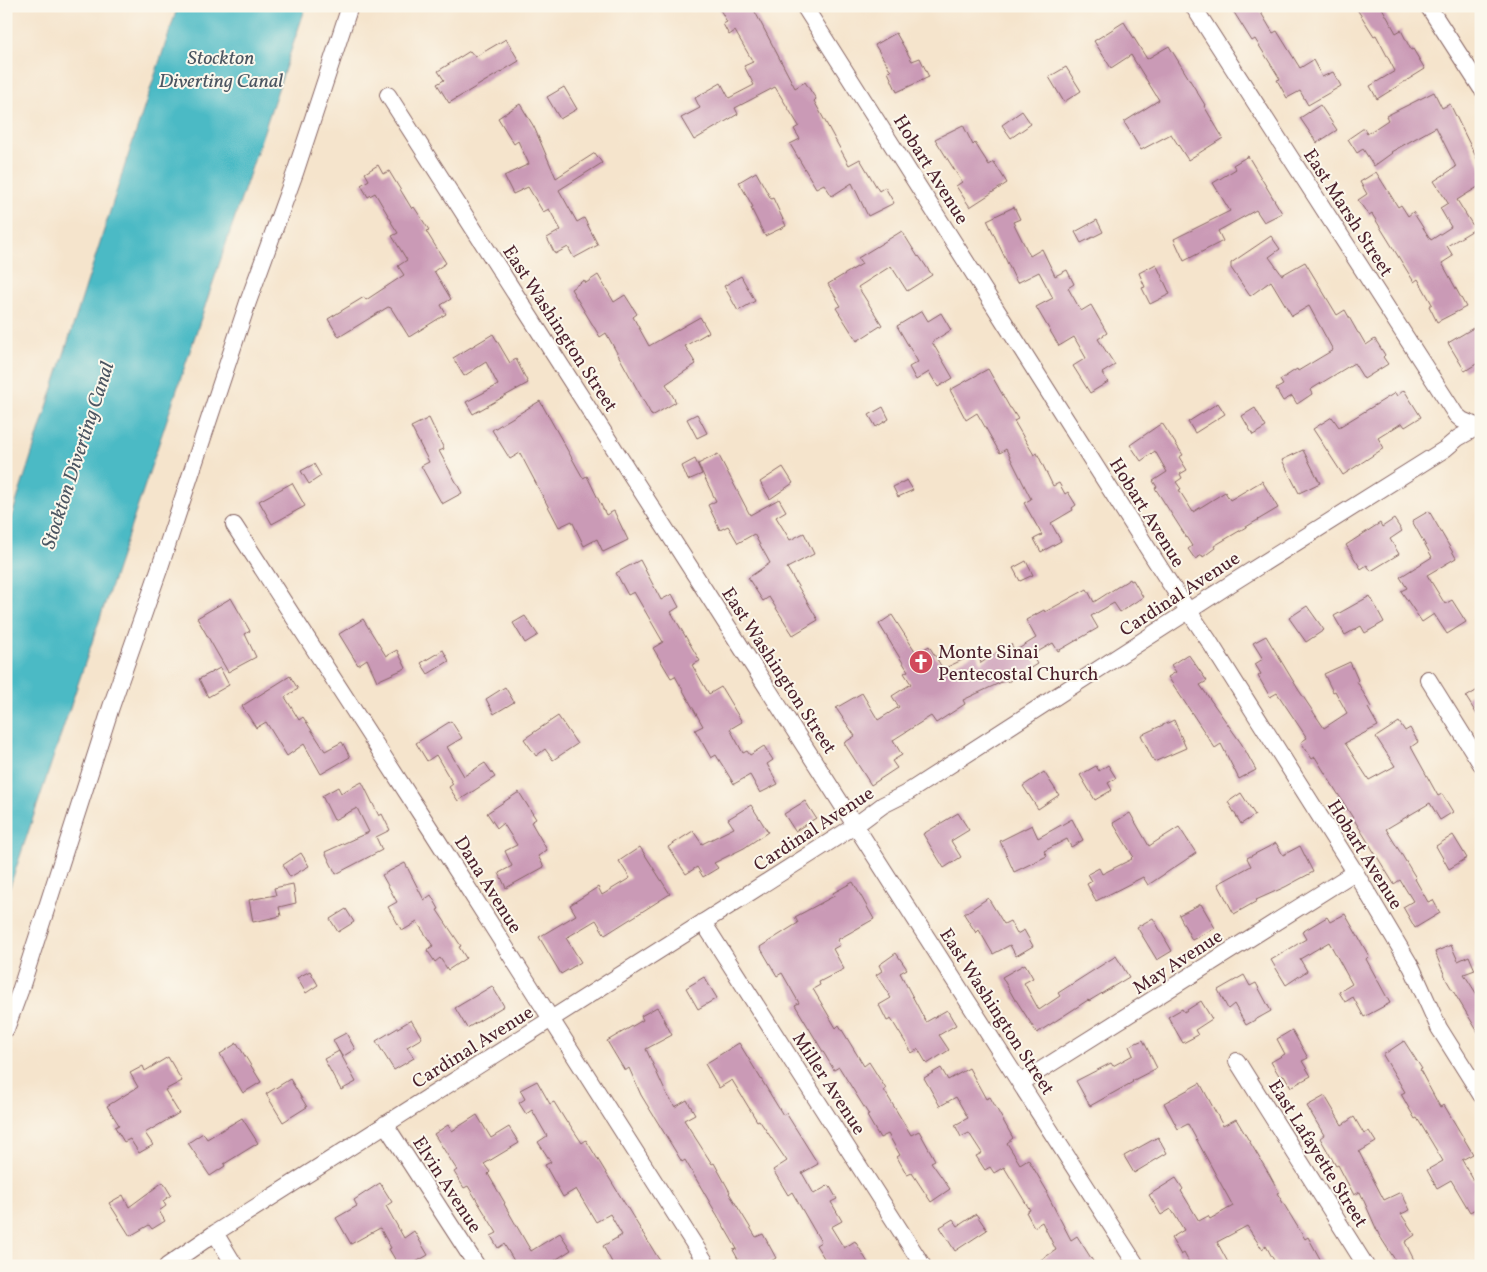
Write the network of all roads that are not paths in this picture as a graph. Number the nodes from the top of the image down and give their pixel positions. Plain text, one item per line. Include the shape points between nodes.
1 (350, 6) edge
2 (804, 6) edge
3 (1193, 6) edge
4 (1428, 6) edge
5 (1481, 88) edge
6 (388, 95) dead end
7 (1479, 427) edge
8 (234, 525) dead end
9 (1189, 612) junction
10 (1428, 679) dead end
11 (1481, 764) edge
12 (856, 825) junction
13 (1354, 872) junction
14 (703, 922) junction
15 (550, 1020) junction
16 (6, 1029) edge
17 (1237, 1061) dead end
18 (1020, 1083) junction
19 (1481, 1095) edge
20 (385, 1124) junction
21 (214, 1233) junction
22 (167, 1266) edge
23 (235, 1266) edge
24 (478, 1266) edge
25 (708, 1266) edge
26 (923, 1266) edge
27 (1137, 1266) edge
28 (1366, 1266) edge

1 - 16 street via 111,707
2 - 9 street, Hobart Avenue
3 - 7 street, East Marsh Street via 1456,414
4 - 5 street
6 - 12 street, East Washington Street
7 - 9 street, Cardinal Avenue
8 - 15 street, Dana Avenue
9 - 12 street, Cardinal Avenue
9 - 13 street, Hobart Avenue
10 - 11 street
12 - 14 street, Cardinal Avenue
12 - 18 street, East Washington Street
13 - 18 street, May Avenue
13 - 19 street, Hobart Avenue via 1412,968 1439,1028
14 - 15 street, Cardinal Avenue
14 - 26 street, Miller Avenue
15 - 20 street, Cardinal Avenue
15 - 25 street, Dana Avenue
17 - 28 street, East Lafayette Street
18 - 27 street, East Washington Street
20 - 21 street, Cardinal Avenue
20 - 24 street, Elvin Avenue
21 - 22 street, Cardinal Avenue
21 - 23 street

